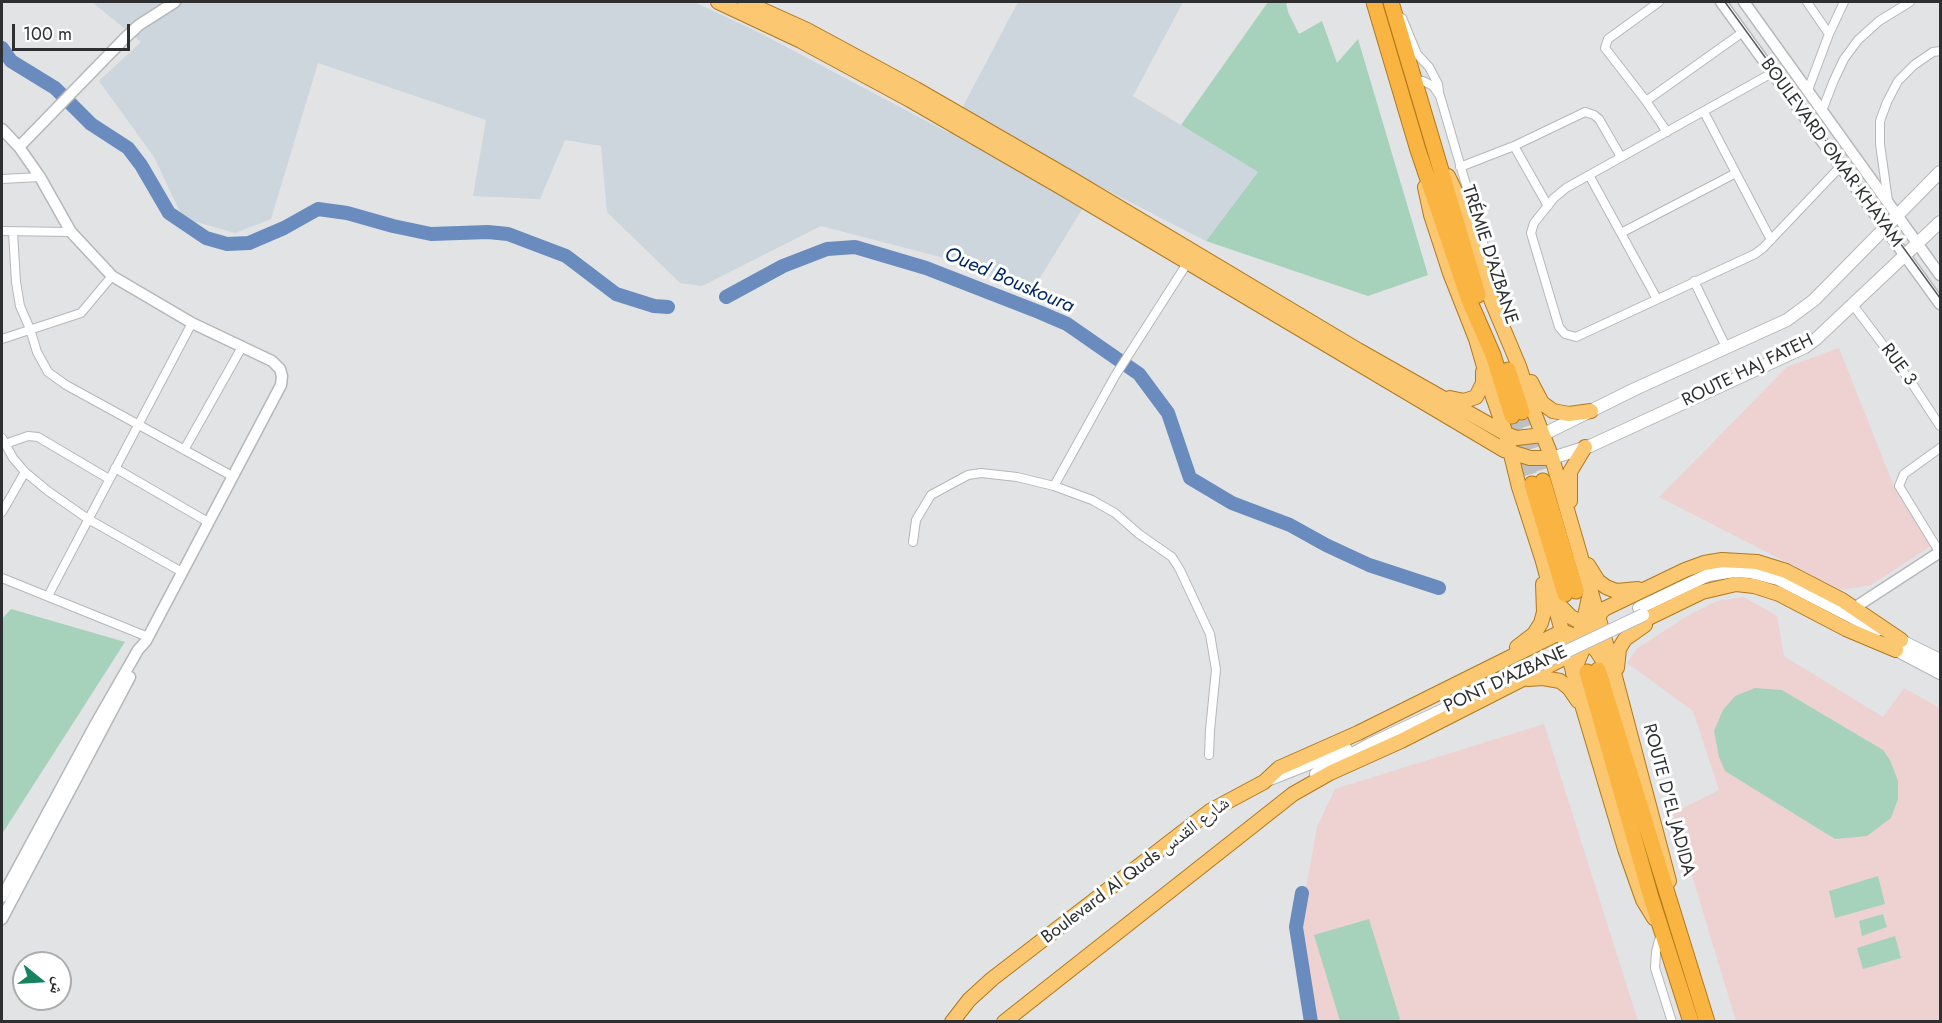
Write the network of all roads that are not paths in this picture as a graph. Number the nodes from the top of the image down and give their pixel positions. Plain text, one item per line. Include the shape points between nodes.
1 (175, 2) edge
2 (718, 2) edge
3 (745, 2) edge
4 (1374, 2) edge
5 (1659, 2) edge
6 (1721, 2) edge
7 (1744, 2) edge
8 (1807, 2) edge
9 (1844, 2) edge
10 (1910, 2) edge
11 (1392, 8) edge
12 (765, 13) edge
13 (1743, 32) junction
14 (1829, 34) junction
15 (1941, 51) edge
16 (1772, 73) junction
17 (1414, 80) junction
18 (1808, 90) junction
19 (1440, 96) junction
20 (1646, 101) junction
21 (1822, 111) junction
22 (1704, 112) junction
23 (2, 129) edge
24 (1667, 132) junction
25 (1433, 144) junction
26 (1514, 146) junction
27 (19, 147) junction
28 (1418, 150) junction
29 (1621, 157) junction
30 (1460, 167) junction
31 (1840, 167) junction
32 (1941, 172) edge
33 (1736, 173) junction
34 (1589, 175) junction
35 (40, 177) junction
36 (2, 179) edge
37 (1888, 201) junction
38 (1548, 206) junction
39 (1898, 216) junction
40 (1941, 222) edge
41 (1885, 228) junction
42 (2, 231) edge
43 (13, 232) junction
44 (71, 232) junction
45 (1622, 233) junction
46 (1771, 240) junction
47 (1918, 245) junction
48 (1906, 256) junction
49 (1477, 257) junction
50 (1188, 262) junction
51 (1941, 275) edge
52 (112, 276) junction
53 (1695, 281) junction
54 (1658, 298) junction
55 (1941, 304) edge
56 (1853, 305) junction
57 (192, 323) junction
58 (30, 329) junction
59 (2, 339) edge
60 (242, 347) junction
61 (1726, 347) junction
62 (1484, 368) junction
63 (1520, 368) junction
64 (1431, 391) junction
65 (1591, 411) junction
66 (1523, 414) junction
67 (139, 424) junction
68 (1941, 426) edge
69 (1542, 435) junction
70 (1482, 437) junction
71 (3, 441) edge
72 (1511, 442) junction
73 (1585, 447) junction
74 (1941, 448) edge
75 (184, 450) junction
76 (1536, 455) junction
77 (115, 468) junction
78 (25, 472) junction
79 (1516, 475) junction
80 (232, 476) junction
81 (109, 478) junction
82 (1537, 483) tunnel mouth
83 (1054, 486) junction
84 (2, 511) edge
85 (88, 519) junction
86 (207, 522) junction
87 (1572, 527) junction
88 (913, 542) dead end
89 (1577, 544) junction
90 (1940, 552) edge
91 (1542, 558) junction
92 (182, 572) junction
93 (2, 578) edge
94 (1649, 587) junction
95 (1571, 593) junction
96 (48, 596) junction
97 (1672, 607) junction
98 (1854, 608) junction
99 (1564, 611) junction
100 (1598, 615) junction
101 (1562, 633) junction
102 (1588, 633) junction
103 (147, 639) junction
104 (1898, 645) junction
105 (1941, 660) edge
106 (1494, 666) junction
107 (1584, 666) junction
108 (1522, 672) junction
109 (1941, 673) edge
110 (1616, 682) junction
111 (1582, 708) junction
112 (1368, 742) junction
113 (1209, 755) dead end
114 (1264, 782) junction
115 (1243, 832) junction
116 (1658, 892) junction
117 (2, 897) edge
118 (2, 919) edge
119 (1662, 930) junction
120 (1680, 937) junction
121 (1709, 1018) edge
122 (952, 1022) edge
123 (1004, 1022) edge
124 (1672, 1022) edge
125 (1691, 1022) edge

1 - 27 street via 139,25
2 - 12 main road
3 - 12 main road
4 - 28 highway, TRÉMIE D'AZBANE
5 - 20 street via 1605,44
6 - 13 street, BOULEVARD OMAR KHAYAM
7 - 18 street, BOULEVARD OMAR KHAYAM
8 - 14 street
9 - 14 street
10 - 21 street via 1858,40 1844,58
11 - 17 highway, TRÉMIE D'AZBANE
11 - 19 street via 1402,18 1417,54 1429,67
12 - 50 main road
12 - 64 main road via 807,30 925,95
13 - 16 street, BOULEVARD OMAR KHAYAM
13 - 20 street
14 - 18 street
15 - 37 street via 1914,65 1898,81 1880,121
16 - 22 street
16 - 31 street, BOULEVARD OMAR KHAYAM
17 - 19 street via 1433,86
17 - 25 highway, TRÉMIE D'AZBANE
18 - 21 street, BOULEVARD OMAR KHAYAM
19 - 30 street
20 - 24 street
21 - 37 street, BOULEVARD OMAR KHAYAM
22 - 24 street
22 - 33 street
23 - 27 street
24 - 29 street
25 - 49 main road via 1456,194
25 - 66 highway, TRÉMIE D'AZBANE via 1477,292
26 - 29 street via 1588,112 1599,119
26 - 30 street
26 - 38 street
27 - 35 street
28 - 62 main road via 1431,215
28 - 66 highway, TRÉMIE D'AZBANE via 1469,300
29 - 34 street
30 - 49 street via 1484,246
31 - 41 street, BOULEVARD OMAR KHAYAM
31 - 46 street
32 - 39 main road, ROUTE HAJ FATEH
33 - 45 street
33 - 46 street
34 - 38 street via 1566,188
34 - 45 street
35 - 36 street
35 - 44 street
37 - 39 street, BOULEVARD OMAR KHAYAM
38 - 54 street via 1531,233 1565,334 1576,337
39 - 41 main road, ROUTE HAJ FATEH
39 - 47 street, BOULEVARD OMAR KHAYAM
40 - 47 main road, ROUTE HAJ FATEH
41 - 48 street, BOULEVARD OMAR KHAYAM
41 - 61 main road, ROUTE HAJ FATEH via 1803,310
42 - 43 street
43 - 44 street
43 - 58 street via 17,290
44 - 52 street
45 - 54 street
46 - 53 street via 1755,254
47 - 48 main road, ROUTE HAJ FATEH
47 - 51 street, BOULEVARD OMAR KHAYAM
48 - 55 street, BOULEVARD OMAR KHAYAM
48 - 56 main road, ROUTE HAJ FATEH
49 - 63 main road
50 - 70 main road
50 - 83 street via 1115,376
52 - 57 street
52 - 58 street via 81,313
53 - 54 street
53 - 61 street
56 - 68 street, RUE 3
56 - 73 main road, ROUTE HAJ FATEH via 1805,347
57 - 60 street
57 - 67 street
58 - 59 street
58 - 67 street via 48,372
60 - 75 street
60 - 80 street via 272,361 282,376 281,385
61 - 65 main road, ROUTE HAJ FATEH
62 - 64 main road via 1476,397 1457,400
62 - 72 main road
63 - 65 main road via 1549,409 1569,414
63 - 66 main road
64 - 72 main road
65 - 69 main road, ROUTE HAJ FATEH
66 - 69 main road
66 - 72 main road via 1529,429
67 - 75 street
67 - 77 street
69 - 72 main road
69 - 76 main road
69 - 76 main road
70 - 72 main road
70 - 79 main road
71 - 78 street
71 - 81 street via 38,437
72 - 76 main road
72 - 79 main road
73 - 76 main road, ROUTE HAJ FATEH
73 - 87 main road via 1568,478
74 - 90 street via 1904,474 1899,486
75 - 80 street
76 - 79 main road
76 - 87 main road via 1559,485
77 - 81 street
77 - 86 street
78 - 84 street
78 - 85 street
79 - 91 main road
80 - 86 street
81 - 85 street
82 - 95 highway
83 - 88 street via 993,473 968,475 931,495 916,520
83 - 113 street via 1115,513 1172,557 1180,570 1214,650
85 - 92 street
85 - 96 street
86 - 92 street
87 - 89 main road
89 - 94 main road via 1592,572 1606,587 1616,591
89 - 95 main road
90 - 98 street
91 - 95 main road
91 - 106 main road via 1541,622 1534,634
92 - 103 street
93 - 96 street
94 - 98 main road via 1704,563 1739,560 1786,571
94 - 100 main road
95 - 99 main road
95 - 99 main road via 1581,609 1573,613
95 - 100 main road, ROUTE D'EL JADIDA
95 - 101 main road
95 - 102 main road
96 - 103 street
97 - 102 main road via 1614,634
97 - 104 main road via 1719,587 1754,586 1779,594 1846,629
97 - 110 main road via 1625,639 1616,659
98 - 104 main road
99 - 102 main road
100 - 102 main road, ROUTE D'EL JADIDA
101 - 102 main road
101 - 106 main road, Boulevard Al Quds شارع القدس
101 - 107 main road
102 - 107 main road
102 - 107 main road via 1593,647
102 - 110 main road, ROUTE D'EL JADIDA
103 - 117 street via 100,716
103 - 118 street
104 - 105 main road
104 - 108 main road, PONT D'AZBANE, bridge via 1790,591 1763,581 1735,578 1711,581 1678,595
104 - 109 main road
106 - 114 main road, Boulevard Al Quds شارع القدس via 1279,768
107 - 108 main road, Boulevard Al Quds شارع القدس
107 - 110 main road
107 - 111 main road
107 - 116 highway
108 - 111 main road via 1560,681
108 - 112 main road, PONT D'AZBANE
108 - 115 main road, Boulevard Al Quds شارع القدس via 1293,794
110 - 120 main road, ROUTE D'EL JADIDA via 1665,862
111 - 119 main road via 1624,849 1643,900
112 - 114 main road
112 - 115 main road via 1294,788
114 - 122 main road, Boulevard Al Quds شارع القدس via 1210,811 1172,840 992,979
115 - 123 main road, Boulevard Al Quds شارع القدس
116 - 119 highway
116 - 120 highway
119 - 124 street via 1655,968
119 - 125 highway
120 - 121 highway, ROUTE D'EL JADIDA

